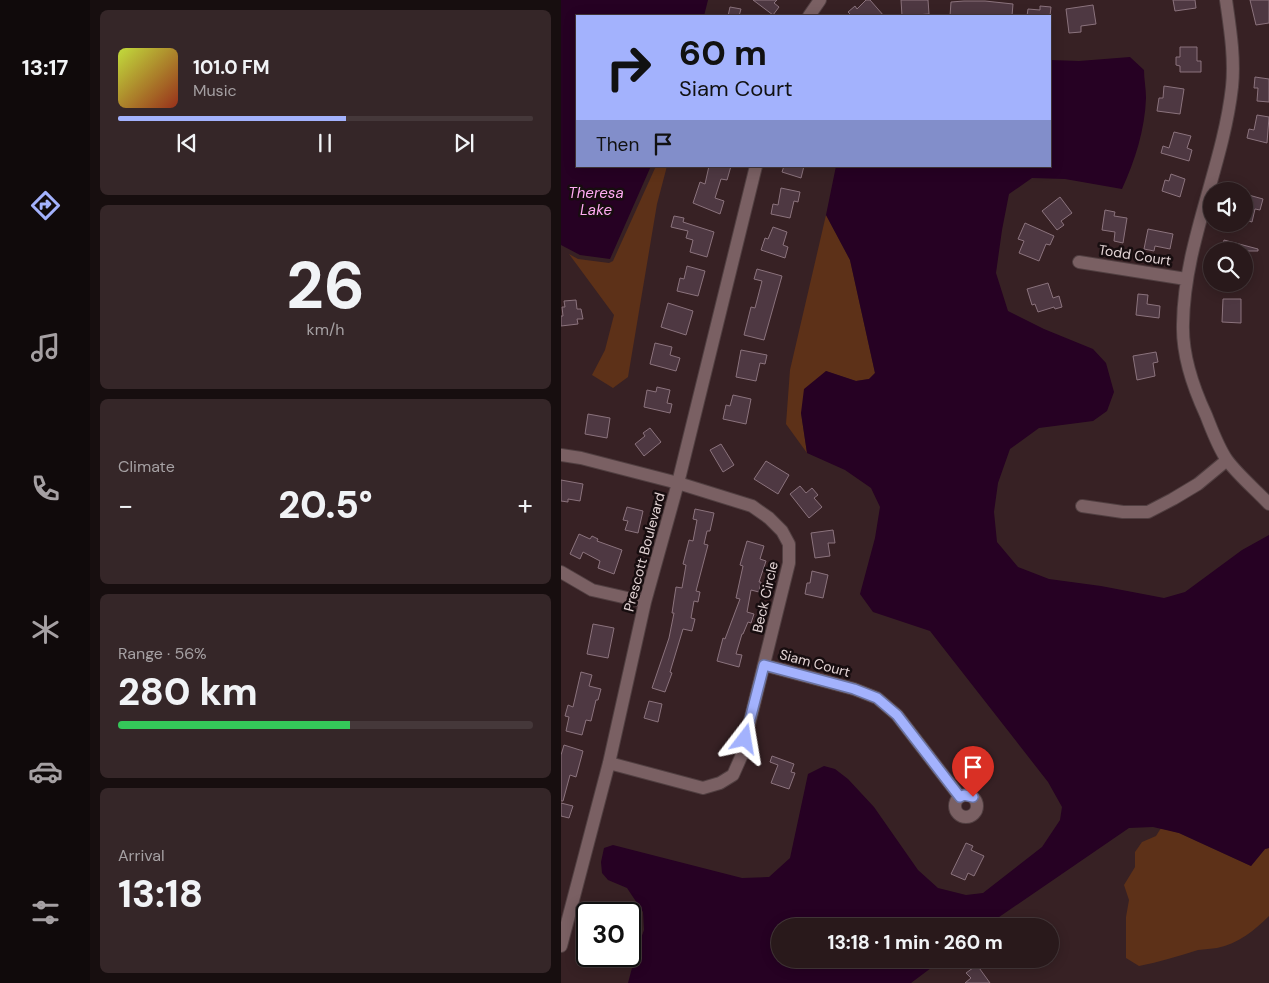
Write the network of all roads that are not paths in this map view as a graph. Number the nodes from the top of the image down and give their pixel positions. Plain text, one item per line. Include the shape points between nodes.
1 (820, 0) edge
2 (1225, 0) edge
3 (810, 15) edge
4 (756, 167) edge
5 (1079, 262) dead end
6 (1187, 279) junction
7 (561, 455) edge
8 (1227, 460) junction
9 (678, 483) junction
10 (1269, 504) edge
11 (1082, 506) dead end
12 (561, 572) edge
13 (645, 602) junction
14 (764, 665) junction
15 (609, 763) junction
16 (960, 797) dead end
17 (561, 946) edge

1 - 3 street
2 - 6 street via 1231,32 1232,85 1225,130
4 - 9 street, Prescott Boulevard
5 - 6 street, Todd Court
6 - 8 street via 1183,325 1187,363 1197,394
7 - 9 street, Beck Circle
8 - 10 street
8 - 11 street via 1198,484 1148,512
9 - 13 street, Prescott Boulevard
9 - 14 street, Beck Circle via 752,506 782,531 789,544 789,563
12 - 13 street via 592,590
13 - 15 street, Prescott Boulevard
14 - 15 street, Beck Circle via 741,757 733,774 720,783 703,788
14 - 16 street, Siam Court via 877,698 897,715
15 - 17 street, Prescott Boulevard

